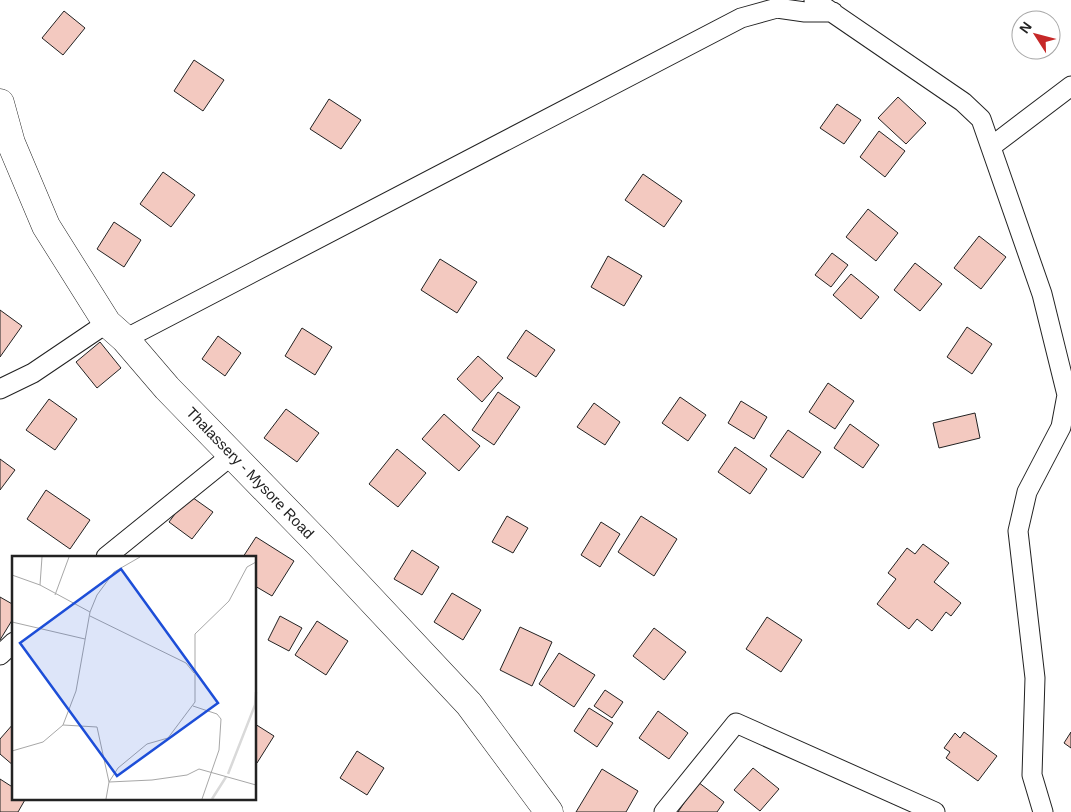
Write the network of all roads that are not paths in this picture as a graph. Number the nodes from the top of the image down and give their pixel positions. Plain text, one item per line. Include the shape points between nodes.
1 (814, 0) edge
2 (834, 12) junction
3 (1071, 86) edge
4 (0, 103) edge
5 (992, 146) junction
6 (116, 331) junction
7 (0, 389) edge
8 (232, 455) junction
9 (107, 556) edge
10 (12, 644) edge
11 (0, 655) edge
12 (549, 812) edge
13 (664, 812) edge
14 (935, 812) edge
15 (1043, 812) edge

1 - 2 street
2 - 5 street via 963,102 981,119
2 - 6 street via 777,8 741,18
3 - 5 street
4 - 6 main road, Thalassery - Mysore Road via 11,143 46,226
5 - 15 street via 1042,294 1067,395 1061,428 1027,492 1018,532 1035,678 1032,775
6 - 7 street
6 - 8 main road, Thalassery - Mysore Road
8 - 9 street
8 - 12 main road, Thalassery - Mysore Road via 469,704
10 - 11 street
13 - 14 street via 736,723

